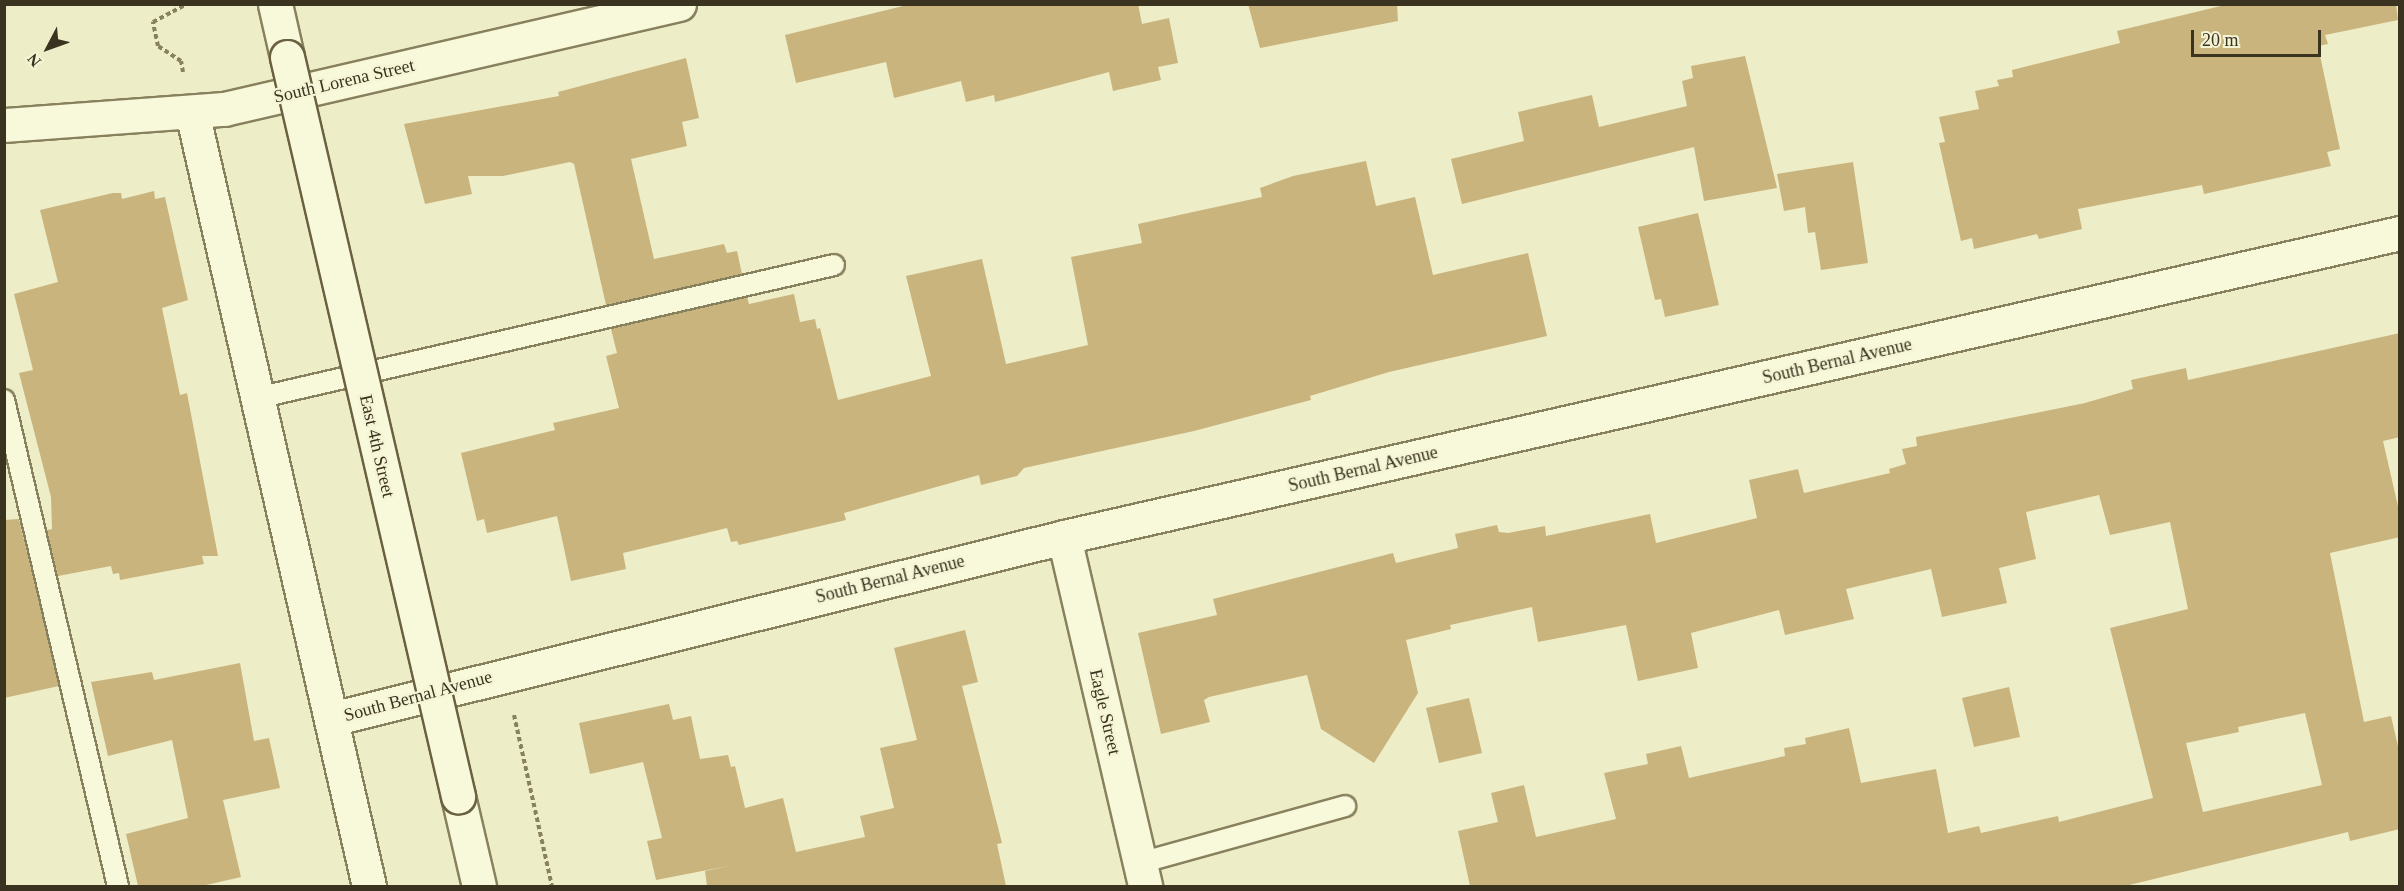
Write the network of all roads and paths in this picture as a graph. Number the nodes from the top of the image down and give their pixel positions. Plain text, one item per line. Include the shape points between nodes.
1 (187, 4) edge
2 (679, 4) edge
3 (276, 5) edge
4 (180, 61) dead end
5 (192, 112) junction
6 (4, 125) edge
7 (2400, 233) edge
8 (834, 264) dead end
9 (258, 398) junction
10 (4, 400) edge
11 (1064, 537) junction
12 (506, 673) junction
13 (331, 719) junction
14 (1346, 806) dead end
15 (1143, 875) edge
16 (118, 886) edge
17 (369, 886) edge
18 (479, 886) edge
19 (552, 886) edge

1 - 4 path via 153,22 158,46
2 - 5 street, South Lorena Street via 224,109
3 - 18 street, East 4th Street, bridge
5 - 6 street, South Lorena Street
5 - 9 street
7 - 11 street, South Bernal Avenue
8 - 9 lane
9 - 13 street
10 - 16 lane
11 - 12 street, South Bernal Avenue
11 - 15 street, Eagle Street
12 - 13 street, South Bernal Avenue
12 - 19 path
13 - 17 street
14 - 15 lane

